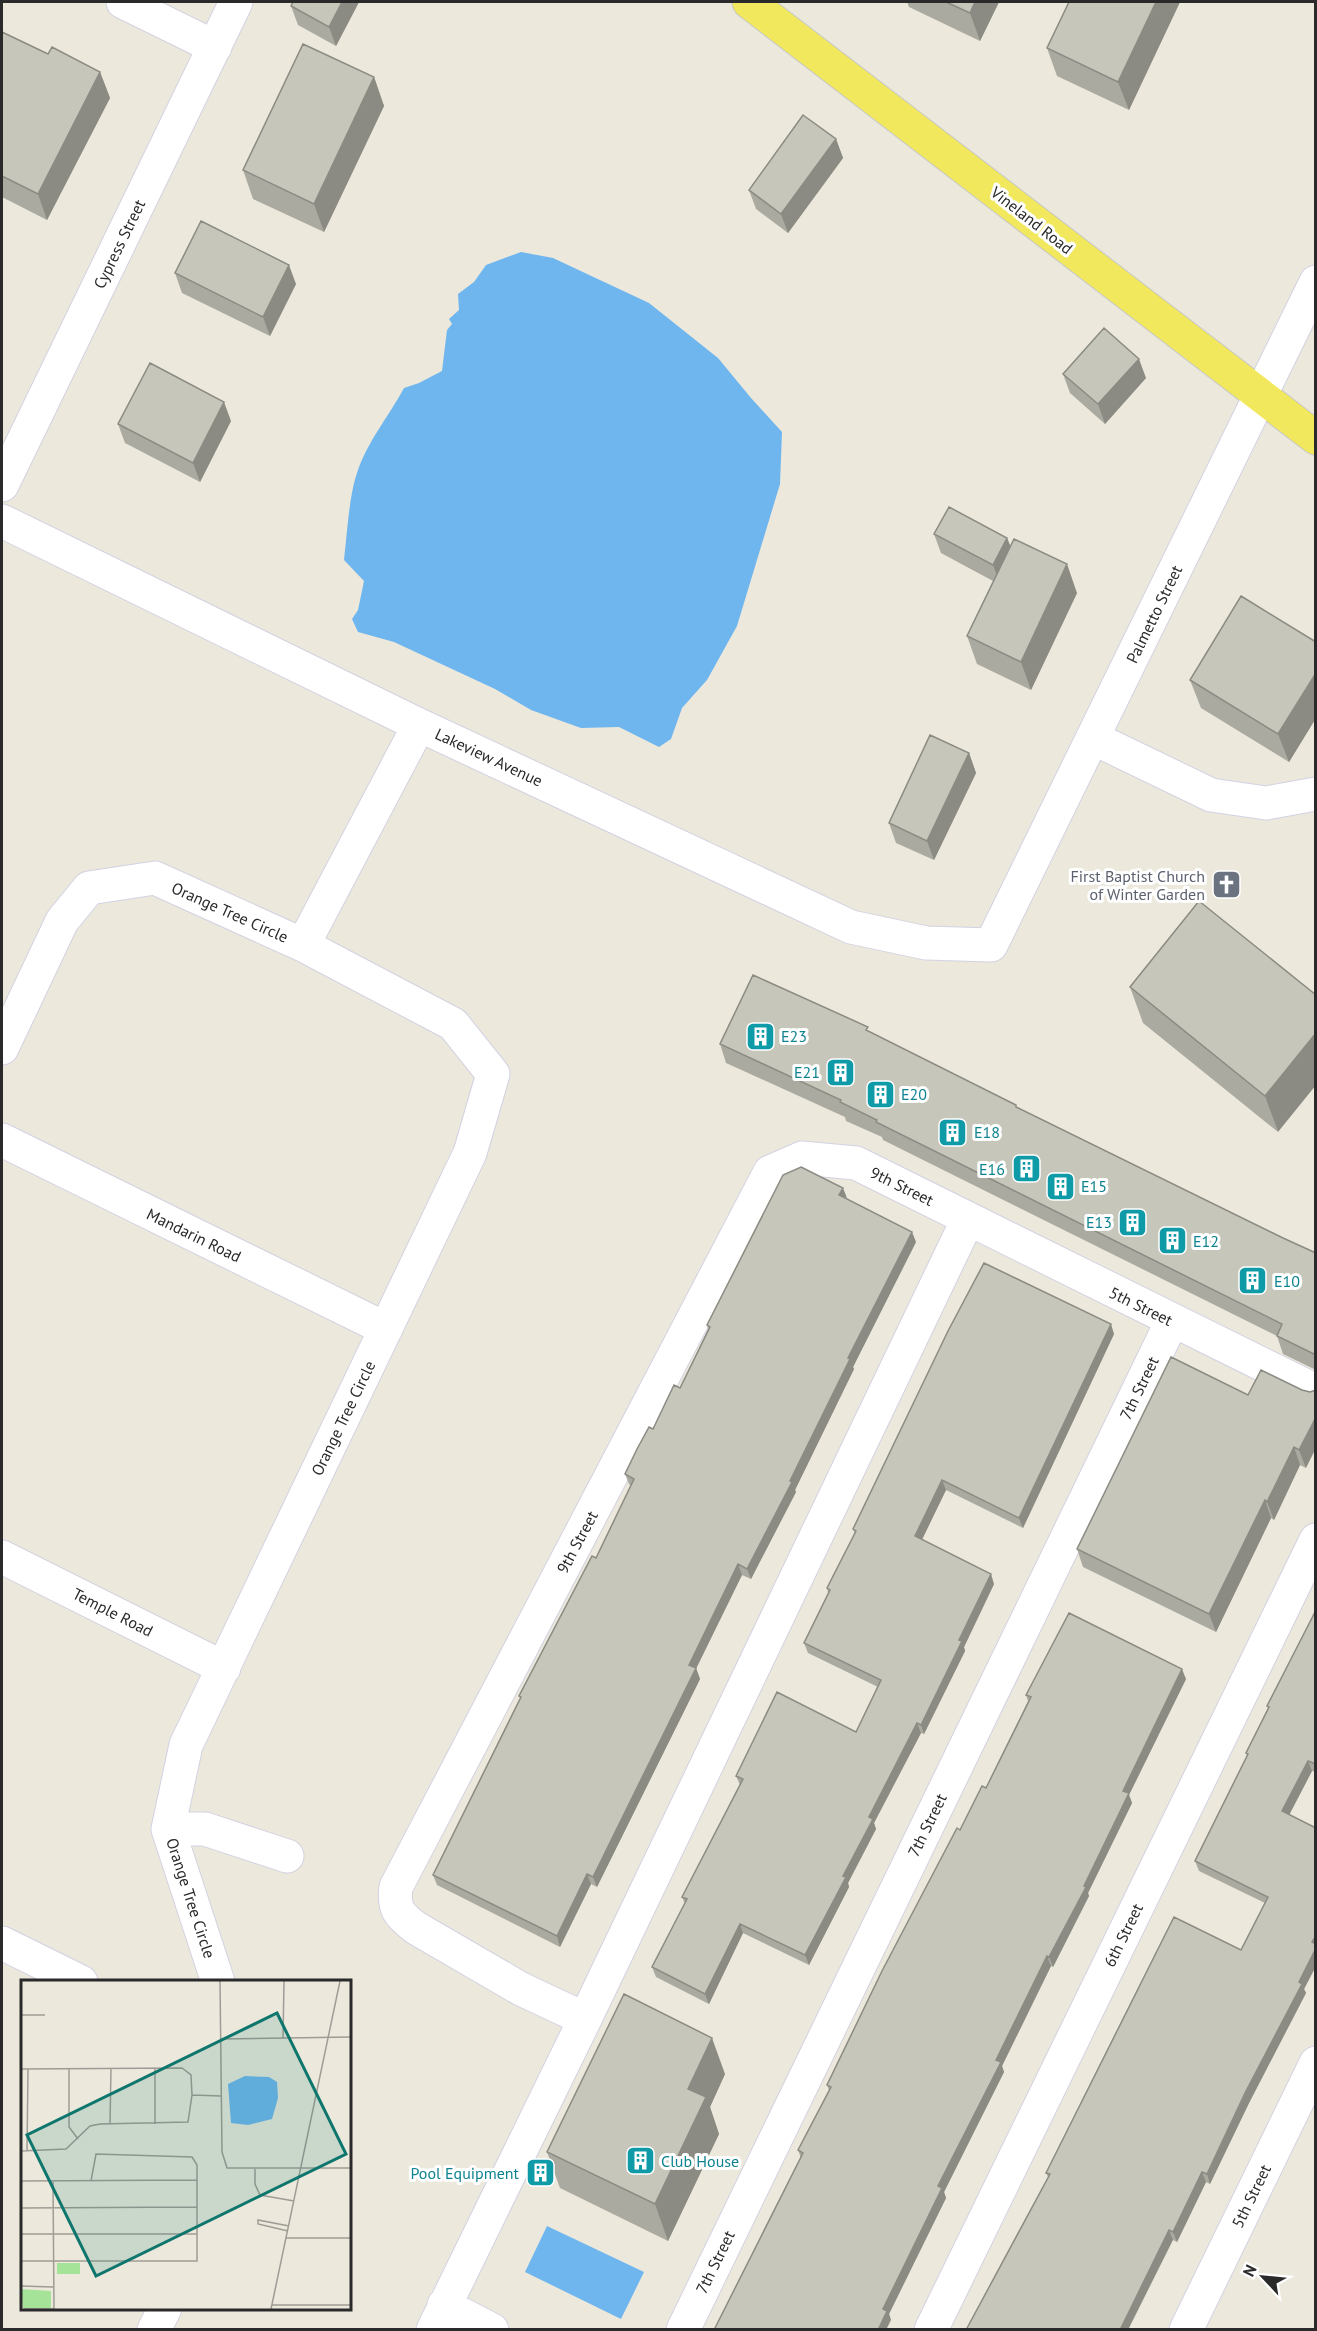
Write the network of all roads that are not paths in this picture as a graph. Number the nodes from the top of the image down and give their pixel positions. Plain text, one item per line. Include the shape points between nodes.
1 (123, 2) edge
2 (236, 2) edge
3 (749, 2) edge
4 (215, 47) junction
5 (1316, 282) edge
6 (1260, 396) junction
7 (1316, 438) edge
8 (2, 485) edge
9 (2, 521) edge
10 (420, 724) junction
11 (1093, 738) junction
12 (1316, 794) edge
13 (303, 945) junction
14 (991, 945) joint
15 (2, 1048) edge
16 (2, 1140) edge
17 (968, 1219) junction
18 (1172, 1321) junction
19 (386, 1329) junction
20 (1316, 1391) edge
21 (1316, 1540) edge
22 (2, 1557) edge
23 (224, 1668) junction
24 (168, 1829) junction
25 (287, 1856) dead end
26 (2, 1943) edge
27 (206, 1977) edge
28 (77, 1980) edge
29 (585, 2019) junction
30 (1316, 2063) edge
31 (164, 2310) edge
32 (438, 2318) edge
33 (154, 2330) edge
34 (492, 2330) edge
35 (682, 2330) edge
36 (931, 2330) edge
37 (1186, 2330) edge

1 - 4 street
2 - 4 street, Cypress Street
3 - 6 main road, Vineland Road
4 - 8 street, Cypress Street
5 - 6 street, Palmetto Street
6 - 7 main road, Vineland Road
6 - 11 street, Palmetto Street
9 - 10 street, Lakeview Avenue
10 - 13 street, Orange Tree Circle
10 - 14 street, Lakeview Avenue via 851,927 926,943
11 - 12 street via 1211,795 1266,803
11 - 14 street, Palmetto Street
13 - 15 street, Orange Tree Circle via 155,878 89,888 63,921
13 - 19 street, Orange Tree Circle via 453,1024 493,1074 470,1153
16 - 19 street, Mandarin Road
17 - 18 street, 5th Street
17 - 29 street
17 - 29 street, 9th Street via 856,1163 802,1158 770,1173 396,1887 394,1900 400,1916 416,1928 521,1989
18 - 20 street, 5th Street
18 - 35 street, 7th Street
19 - 23 street, Orange Tree Circle
21 - 36 street, 6th Street
22 - 23 street, Temple Road
23 - 24 street, Orange Tree Circle via 186,1745
24 - 25 street via 205,1829
24 - 27 street, Orange Tree Circle
26 - 28 street
29 - 32 street
30 - 37 street, 5th Street
31 - 33 street
32 - 34 street

